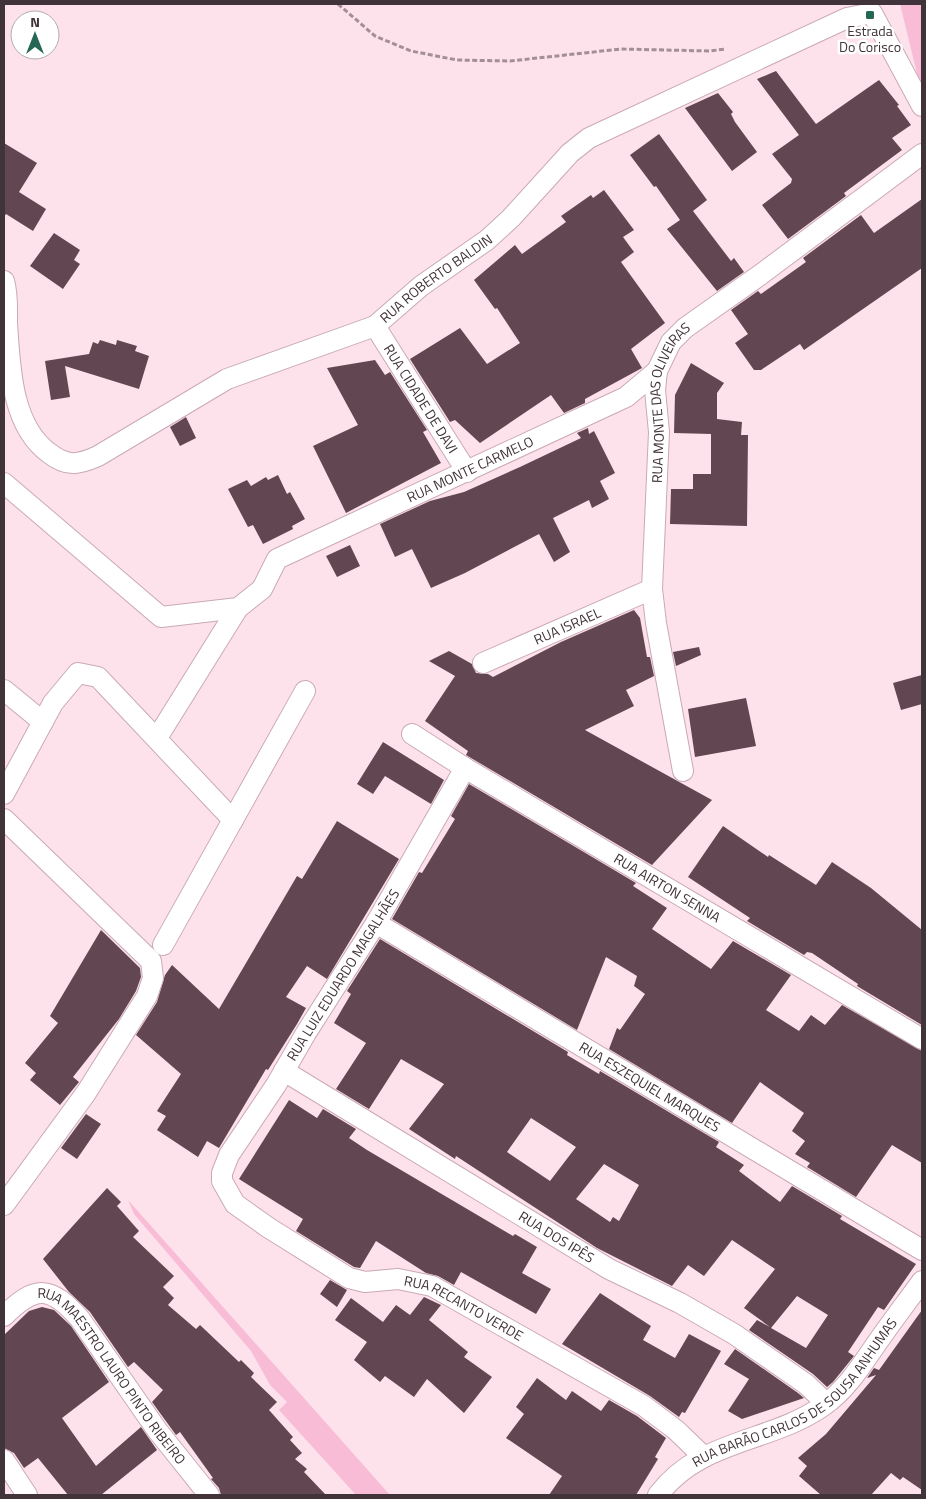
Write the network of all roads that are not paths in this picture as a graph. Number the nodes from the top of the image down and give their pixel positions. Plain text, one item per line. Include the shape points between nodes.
1 (922, 106) edge
2 (922, 154) edge
3 (4, 281) edge
4 (375, 326) junction
5 (658, 371) junction
6 (467, 472) junction
7 (4, 483) edge
8 (652, 589) junction
9 (238, 608) junction
10 (483, 663) dead end
11 (4, 690) edge
12 (305, 690) dead end
13 (43, 722) junction
14 (412, 734) dead end
15 (157, 738) junction
16 (464, 768) junction
17 (683, 771) dead end
18 (4, 794) edge
19 (4, 819) edge
20 (233, 820) junction
21 (376, 923) junction
22 (163, 945) dead end
23 (922, 1039) edge
24 (284, 1071) junction
25 (222, 1181) joint
26 (4, 1205) edge
27 (922, 1250) edge
28 (922, 1281) edge
29 (4, 1316) edge
30 (826, 1403) junction
31 (704, 1457) junction
32 (4, 1460) edge
33 (27, 1495) edge
34 (209, 1495) edge
35 (658, 1495) edge

1 - 4 street, RUA ROBERTO BALDIN via 872,13 847,18 589,138 570,153 487,240 421,286
2 - 5 street, RUA MONTE DAS OLIVEIRAS via 684,328 671,342
3 - 4 street, RUA ROBERTO BALDIN via 9,360 22,419 40,447 59,461 81,464 227,379
4 - 6 street, RUA CIDADE DE DAVI
5 - 6 street, RUA MONTE CARMELO via 626,397
5 - 8 street, RUA MONTE DAS OLIVEIRAS via 655,390 659,432
6 - 9 street, RUA MONTE CARMELO via 277,559 262,589
7 - 9 street via 161,618
8 - 10 street, RUA ISRAEL
8 - 17 street, RUA MONTE DAS OLIVEIRAS
9 - 15 street
11 - 13 street
12 - 20 street
13 - 15 street via 53,703 78,673 98,677
13 - 18 street
14 - 16 street, RUA AIRTON SENNA
15 - 20 street
16 - 21 street, RUA LUIZ EDUARDO MAGALHÃES
16 - 23 street, RUA AIRTON SENNA
19 - 26 street via 151,961 153,970 148,996 86,1093
20 - 22 street
21 - 24 street, RUA LUIZ EDUARDO MAGALHÃES
21 - 27 street, RUA ESZEQUIEL MARQUES
24 - 25 street, RUA LUIZ EDUARDO MAGALHÃES via 229,1154
24 - 30 street, RUA DOS IPÊS via 609,1269 680,1303 734,1334 806,1384
25 - 31 street, RUA RECANTO VERDE via 235,1204 333,1269 365,1282 398,1279 432,1286 644,1406
28 - 30 street, RUA BARÃO CARLOS DE SOUSA ANHUMAS via 851,1381
29 - 34 street, RUA MAESTRO LAURO PINTO RIBEIRO via 21,1299 38,1294 57,1296 67,1304 157,1430
30 - 31 street, RUA BARÃO CARLOS DE SOUSA ANHUMAS via 785,1425
31 - 35 street, RUA BARÃO CARLOS DE SOUSA ANHUMAS via 670,1480
32 - 33 street

